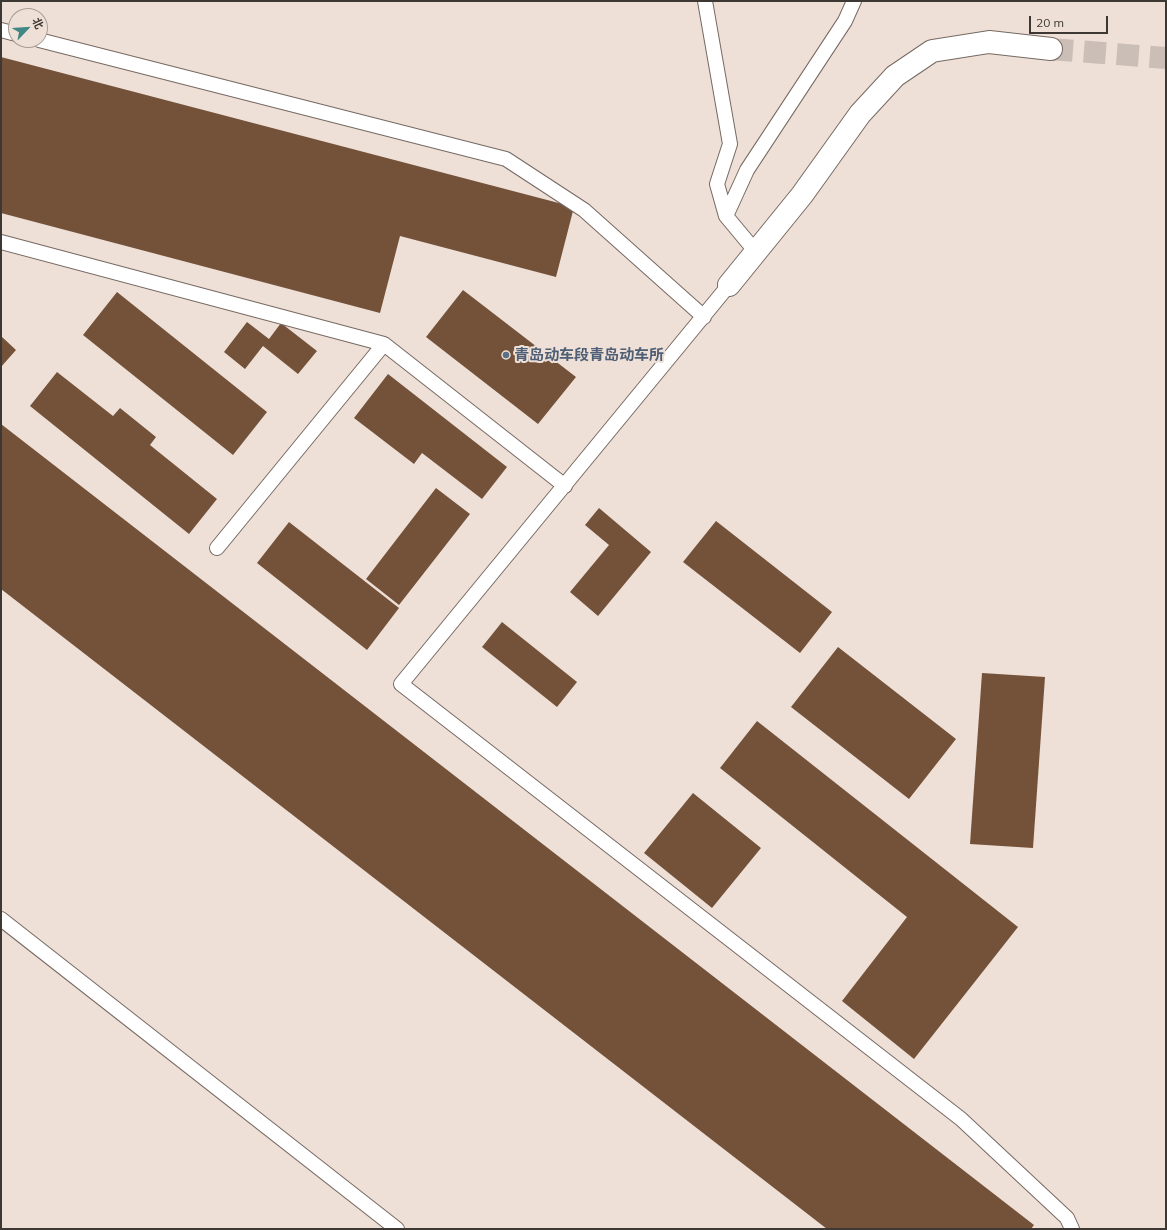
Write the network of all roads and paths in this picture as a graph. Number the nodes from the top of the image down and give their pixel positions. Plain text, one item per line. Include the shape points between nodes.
1 (705, 1) edge
2 (854, 1) edge
3 (48, 42) edge
4 (1051, 49) tunnel mouth
5 (726, 216) junction
6 (1, 242) edge
7 (756, 252) junction
8 (729, 285) joint
9 (704, 316) junction
10 (384, 344) junction
11 (565, 486) junction
12 (217, 548) dead end
13 (1, 919) edge
14 (397, 1229) edge
15 (1072, 1229) edge

1 - 5 lane via 730,144 717,184
2 - 5 lane via 845,21 747,170
3 - 9 lane via 506,159 584,210
4 - 7 street via 989,42 932,51 895,76 860,114 802,195
5 - 7 lane
6 - 10 lane
7 - 8 street
8 - 9 lane
9 - 11 lane
10 - 11 lane
10 - 12 lane
11 - 15 lane via 401,684 961,1119 1068,1218
13 - 14 lane

